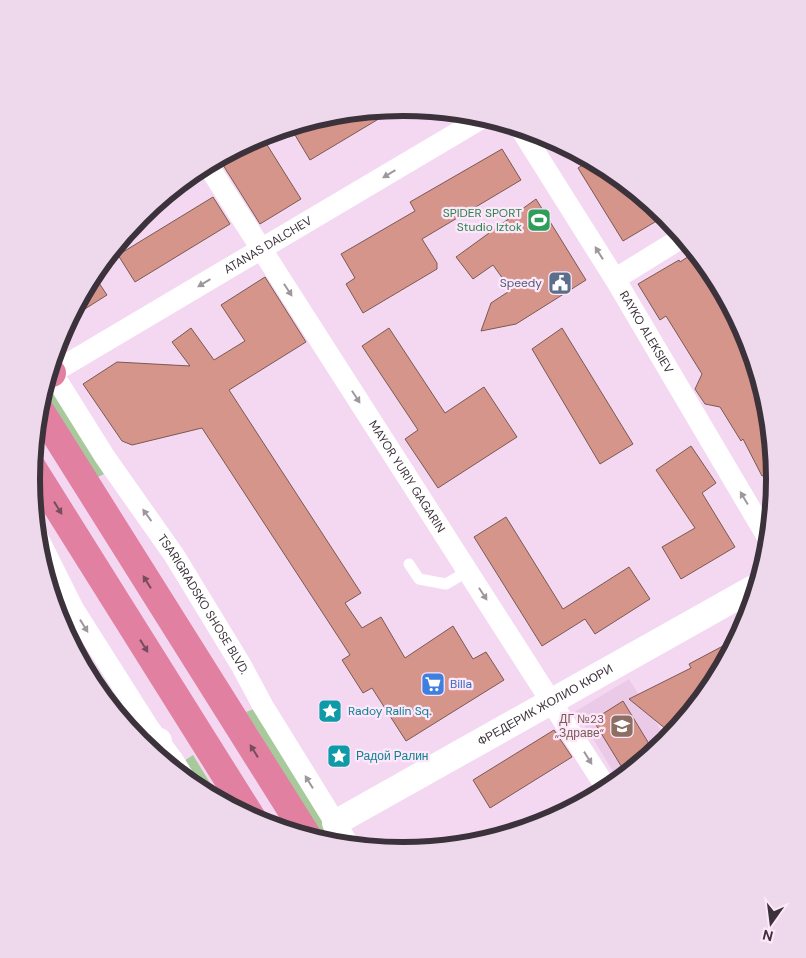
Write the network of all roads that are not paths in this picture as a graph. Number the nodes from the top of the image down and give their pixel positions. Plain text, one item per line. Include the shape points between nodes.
1 (474, 123) edge
2 (526, 137) edge
3 (211, 171) edge
4 (677, 241) edge
5 (261, 249) junction
6 (615, 279) junction
7 (57, 367) edge
8 (55, 377) edge
9 (45, 419) edge
10 (40, 480) edge
11 (763, 529) edge
12 (49, 561) edge
13 (409, 564) dead end
14 (468, 572) junction
15 (749, 591) edge
16 (552, 702) junction
17 (152, 742) edge
18 (603, 782) edge
19 (244, 806) edge
20 (335, 824) junction
21 (302, 828) edge
22 (344, 837) edge

1 -> 5 street, ATANAS DALCHEV
6 -> 2 street, RAYKO ALEKSIEV
3 - 5 street, MAYOR YURIY GAGARIN
4 - 6 street
5 -> 7 street, ATANAS DALCHEV
5 -> 14 street, MAYOR YURIY GAGARIN
11 -> 6 street, RAYKO ALEKSIEV
20 -> 8 street, TSARIGRADSKO SHOSE BLVD. via 174,555 105,457
21 -> 9 highway
10 -> 19 highway
12 -> 17 street via 73,608 149,728
13 - 14 lane via 419,578 446,584
14 -> 16 street, MAYOR YURIY GAGARIN
15 - 16 street, ФРЕДЕРИК ЖОЛИО КЮРИ
16 -> 18 street, MAYOR YURIY GAGARIN
16 - 20 street, ФРЕДЕРИК ЖОЛИО КЮРИ
20 - 22 street, TSARIGRADSKO SHOSE BLVD.

